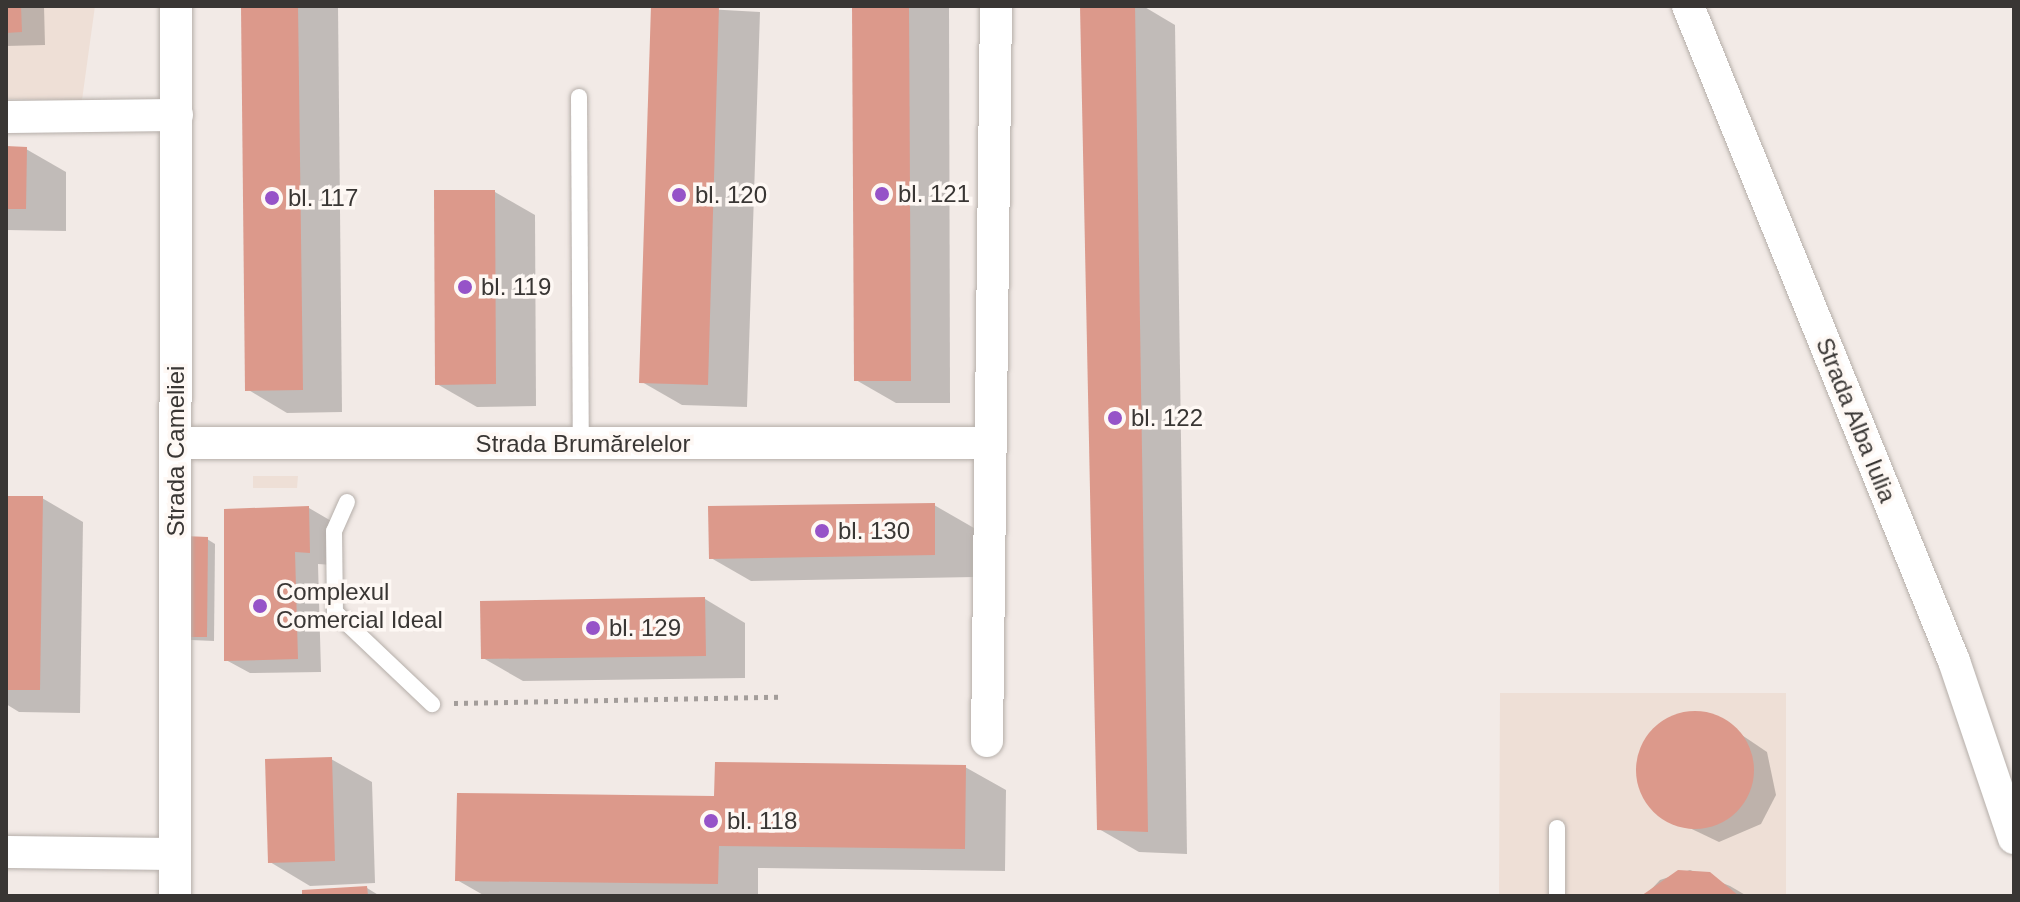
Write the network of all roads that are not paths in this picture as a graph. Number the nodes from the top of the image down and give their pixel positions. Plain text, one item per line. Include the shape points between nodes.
1 (176, 6) edge
2 (996, 6) edge
3 (1688, 6) edge
4 (579, 97) dead end
5 (177, 115) junction
6 (6, 117) edge
7 (176, 443) junction
8 (581, 443) junction
9 (990, 443) junction
10 (347, 502) dead end
11 (432, 704) road end
12 (987, 741) dead end
13 (1557, 828) dead end
14 (2014, 838) edge
15 (6, 852) edge
16 (175, 854) junction
17 (175, 896) edge
18 (1557, 896) edge

1 - 5 street, Strada Cameliei
2 - 9 street
3 - 14 street, Strada Alba Iulia via 1954,661
4 - 8 lane
5 - 6 street
5 - 7 street, Strada Cameliei
7 - 8 street, Strada Brumărelelor
7 - 16 street, Strada Cameliei
8 - 9 street, Strada Brumărelelor
9 - 12 street
10 - 11 lane via 334,531 335,612
13 - 18 lane
15 - 16 street
16 - 17 street, Strada Cameliei

